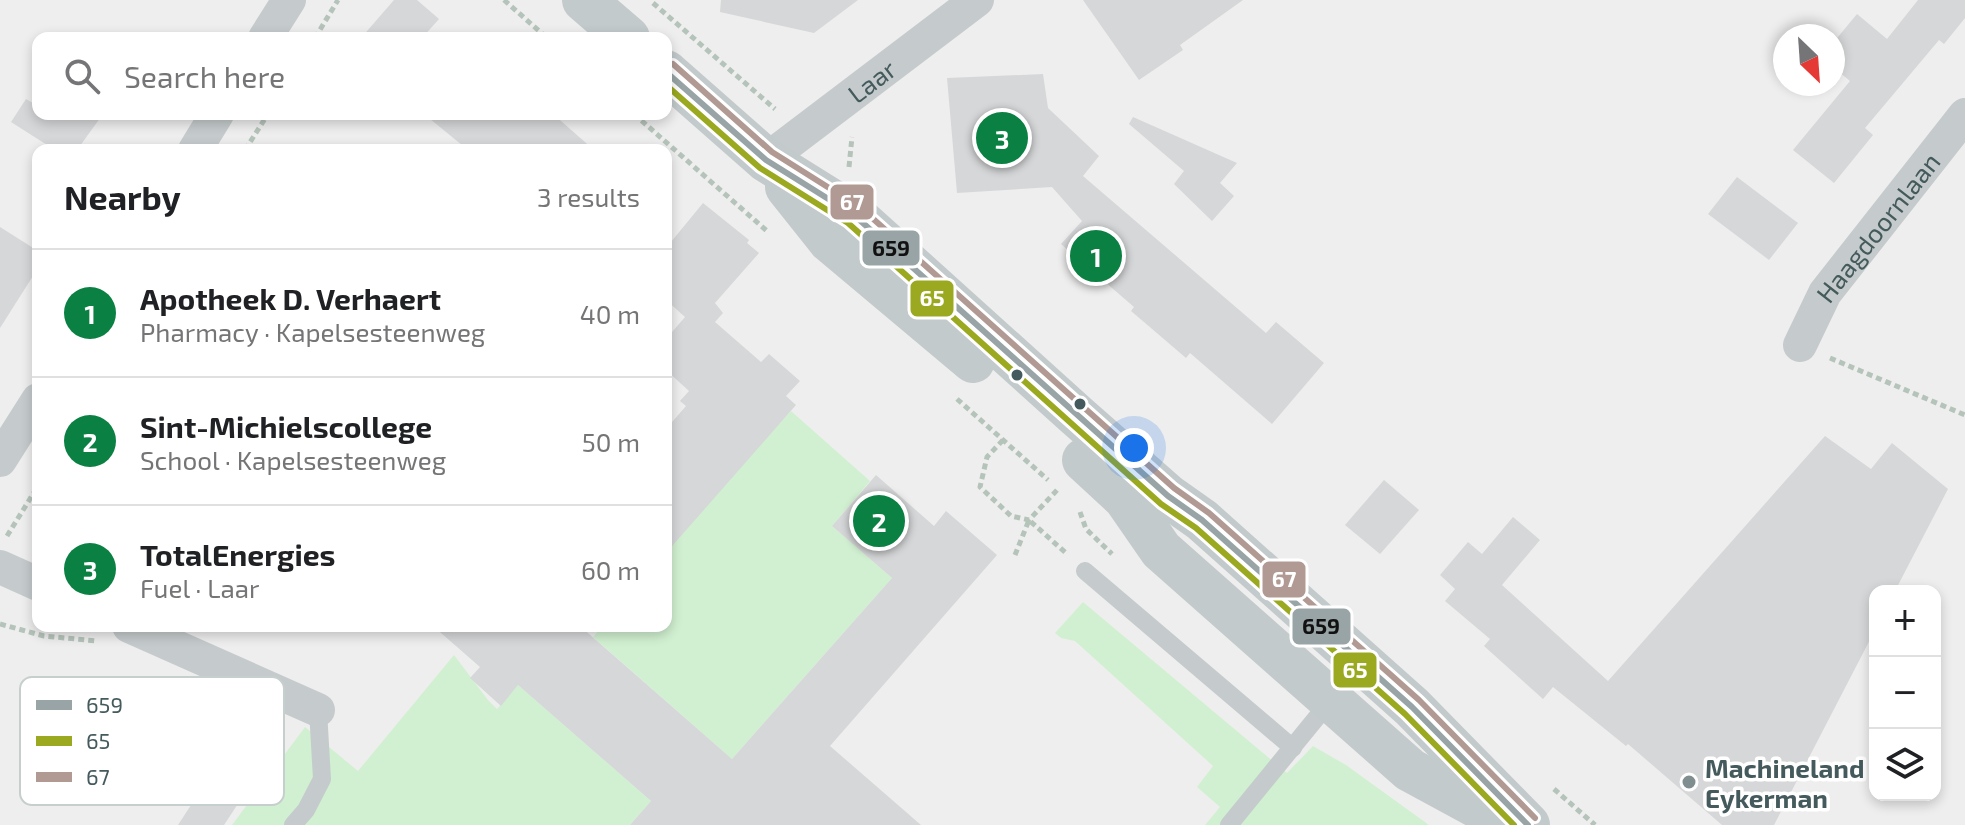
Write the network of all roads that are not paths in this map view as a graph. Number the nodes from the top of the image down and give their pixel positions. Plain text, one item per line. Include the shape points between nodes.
1 (289, 0) edge
2 (584, 0) edge
3 (977, 0) edge
4 (269, 32) edge
5 (621, 32) edge
6 (672, 77) edge
7 (1965, 115) edge
8 (213, 120) edge
9 (199, 144) edge
10 (766, 160) junction
11 (1800, 345) road end
12 (32, 409) edge
13 (0, 460) edge
14 (1152, 506) junction
15 (0, 567) edge
16 (1085, 571) road end
17 (32, 581) edge
18 (116, 634) edge
19 (1365, 666) junction
20 (230, 677) edge
21 (284, 697) edge
22 (1331, 700) junction
23 (318, 710) joint
24 (1293, 748) junction
25 (293, 825) edge
26 (1229, 825) edge
27 (1511, 825) edge
28 (1528, 825) edge

1 - 4 street
2 - 5 main road
3 - 10 street, Laar
6 - 10 main road
7 - 11 street, Haagdoornlaan via 1825,293
8 - 9 street
10 - 14 main road via 854,215
12 - 13 street
14 - 19 main road via 1202,520
14 - 22 main road via 1161,550
15 - 17 street
16 - 24 lane
18 - 20 street
19 - 22 lane
19 - 28 main road
21 - 23 street
22 - 24 lane
22 - 27 main road via 1410,770
23 - 25 lane via 322,779
24 - 26 lane

